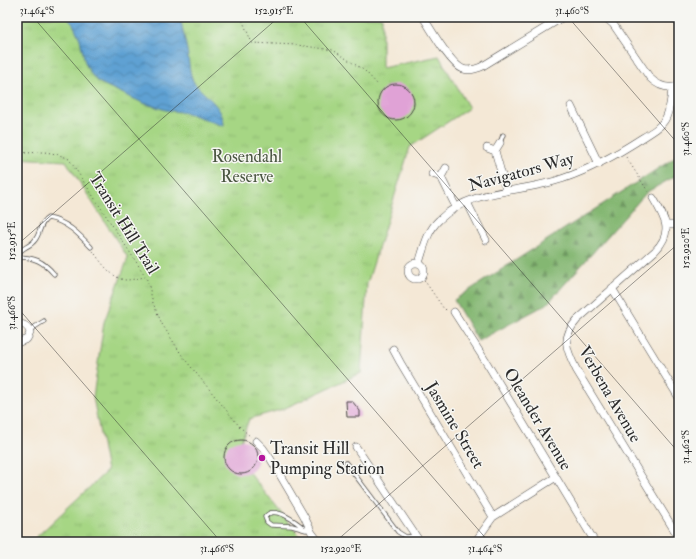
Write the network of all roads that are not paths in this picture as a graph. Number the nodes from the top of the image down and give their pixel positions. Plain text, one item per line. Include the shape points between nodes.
1 (423, 17) edge
2 (563, 17) edge
3 (606, 17) edge
4 (676, 17) edge
5 (679, 22) edge
6 (676, 87) edge
7 (570, 106) dead end
8 (503, 135) dead end
9 (500, 143) joint
10 (487, 148) dead end
11 (495, 151) junction
12 (599, 164) junction
13 (446, 168) dead end
14 (432, 174) dead end
15 (441, 177) junction
16 (506, 190) junction
17 (653, 198) road end
18 (467, 202) junction
19 (456, 207) junction
20 (666, 225) junction
21 (679, 225) edge
22 (486, 240) dead end
23 (91, 247) road end
24 (17, 256) edge
25 (419, 263) junction
26 (54, 274) dead end
27 (612, 288) junction
28 (454, 312) road end
29 (44, 321) dead end
30 (17, 325) edge
31 (29, 330) junction
32 (17, 343) edge
33 (393, 349) dead end
34 (679, 398) edge
35 (256, 441) road end
36 (356, 447) dead end
37 (346, 464) dead end
38 (556, 477) junction
39 (493, 517) junction
40 (308, 530) junction
41 (679, 538) edge
42 (418, 539) edge
43 (319, 542) edge
44 (475, 542) edge
45 (595, 542) edge

1 - 2 street via 454,62 464,69 471,70 482,67
3 - 6 street via 650,78 657,84
4 - 5 street
6 - 12 street, Navigators Way via 664,122
7 - 12 street
8 - 9 lane
9 - 11 street
10 - 11 street
11 - 16 street
12 - 16 street, Navigators Way via 554,181
13 - 15 street
14 - 15 street
15 - 19 street
16 - 18 street, Navigators Way
17 - 20 street
18 - 19 street, Navigators Way
18 - 22 street
19 - 25 street, Navigators Way via 438,220 431,229
20 - 21 street
20 - 27 street, Verbena Avenue via 661,245
23 - 24 lane via 68,226 48,218 41,225 35,240 20,250
24 - 26 lane via 40,261
25 - 25 street, Navigators Way via 409,267 409,274 415,279 422,277 425,271
27 - 34 street
27 - 41 street, Verbena Avenue via 572,326 567,338 567,349 577,371
28 - 38 street, Oleander Avenue
29 - 31 lane
30 - 31 street via 24,324
31 - 32 street via 28,338
33 - 39 street, Jasmine Street
35 - 40 street via 270,458 304,516
36 - 42 street
37 - 42 lane via 396,530 406,537
38 - 39 street
38 - 45 street, Oleander Avenue
39 - 44 street
40 - 40 lane via 281,514 271,512 265,517 271,525
40 - 43 street

